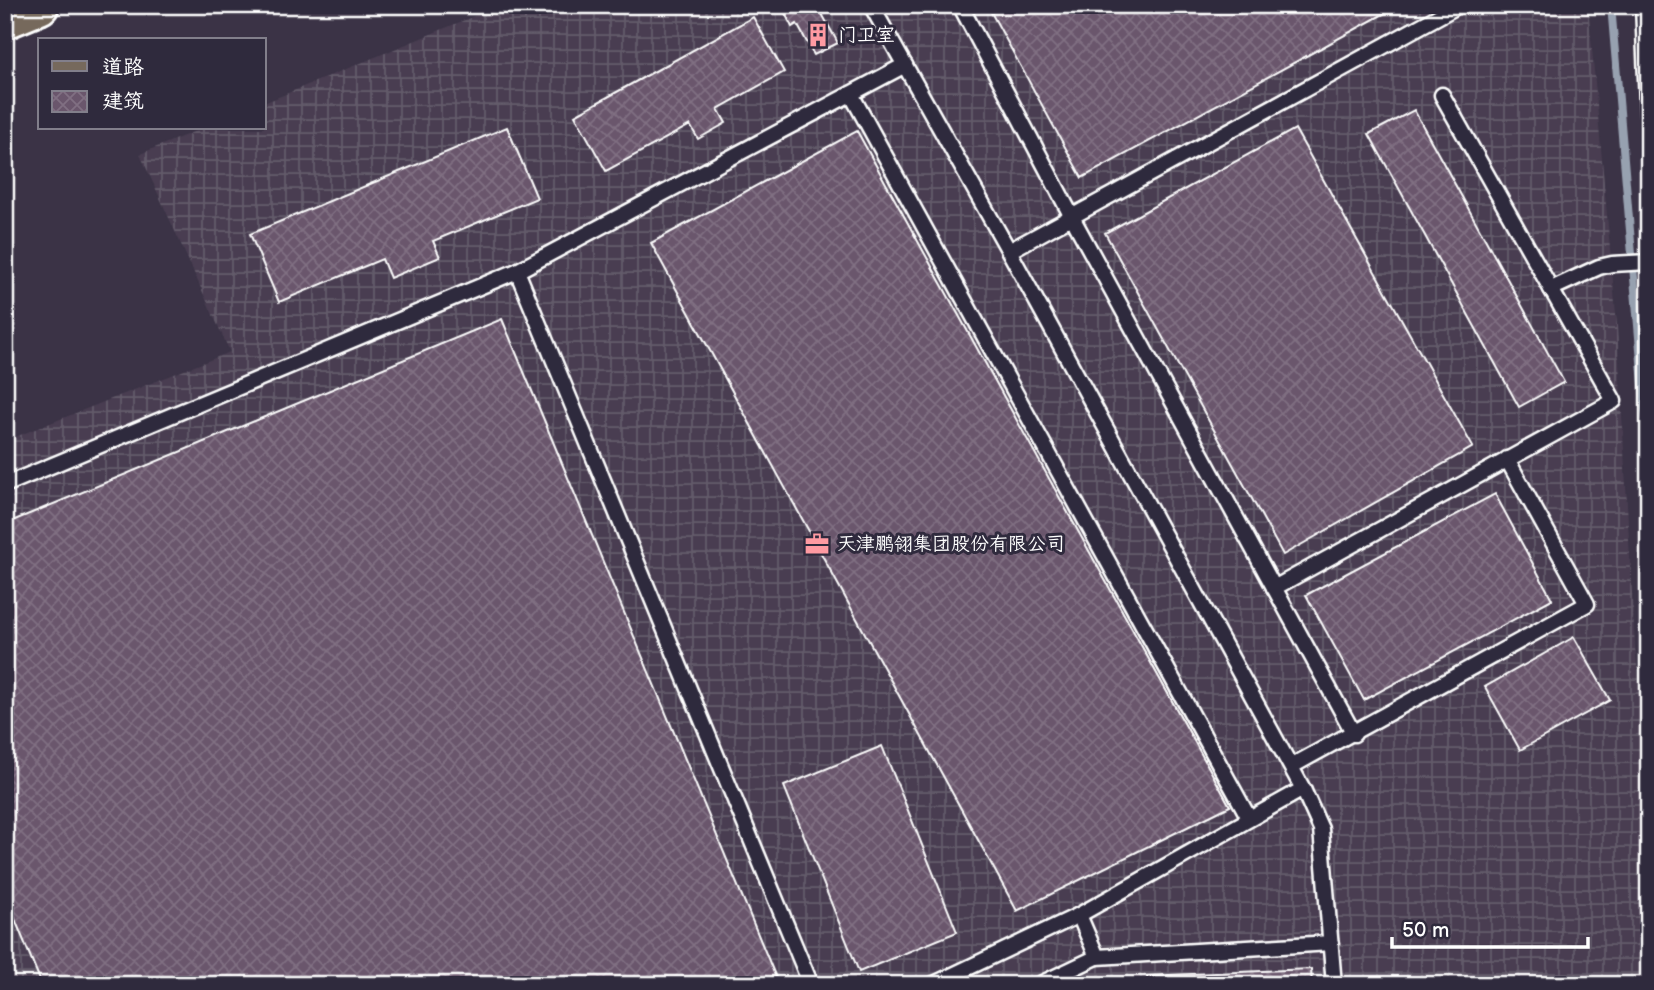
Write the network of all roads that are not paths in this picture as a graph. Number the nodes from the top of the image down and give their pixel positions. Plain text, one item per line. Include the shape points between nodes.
1 (39, 5) edge
2 (872, 5) edge
3 (960, 5) edge
4 (1459, 5) edge
5 (1643, 5) edge
6 (5, 19) edge
7 (905, 65) junction
8 (851, 94) junction
9 (1442, 95) dead end
10 (1649, 155) edge
11 (1072, 217) junction
12 (1009, 251) junction
13 (1646, 262) edge
14 (517, 271) junction
15 (1551, 289) junction
16 (1507, 459) junction
17 (5, 485) edge
18 (1274, 588) junction
19 (1354, 734) junction
20 (1293, 766) junction
21 (1303, 789) junction
22 (1249, 818) junction
23 (1079, 915) junction
24 (1331, 943) junction
25 (1097, 957) junction
26 (811, 985) edge
27 (932, 985) edge
28 (1038, 985) edge
29 (1334, 985) edge

1 - 6 main road
2 - 7 lane
3 - 11 lane
4 - 11 lane
5 - 10 lane
7 - 8 lane
7 - 12 lane
8 - 14 lane
8 - 22 lane
9 - 15 lane
11 - 12 lane
11 - 18 lane
12 - 20 lane
13 - 15 lane via 1599,267
14 - 17 lane
14 - 26 lane
15 - 16 lane via 1614,401
16 - 18 lane
16 - 19 lane via 1587,604
18 - 19 lane
19 - 20 lane
20 - 21 lane
21 - 22 lane
21 - 24 lane via 1321,829
22 - 23 lane
23 - 25 lane
23 - 27 lane
24 - 25 lane
24 - 29 lane
25 - 28 lane

